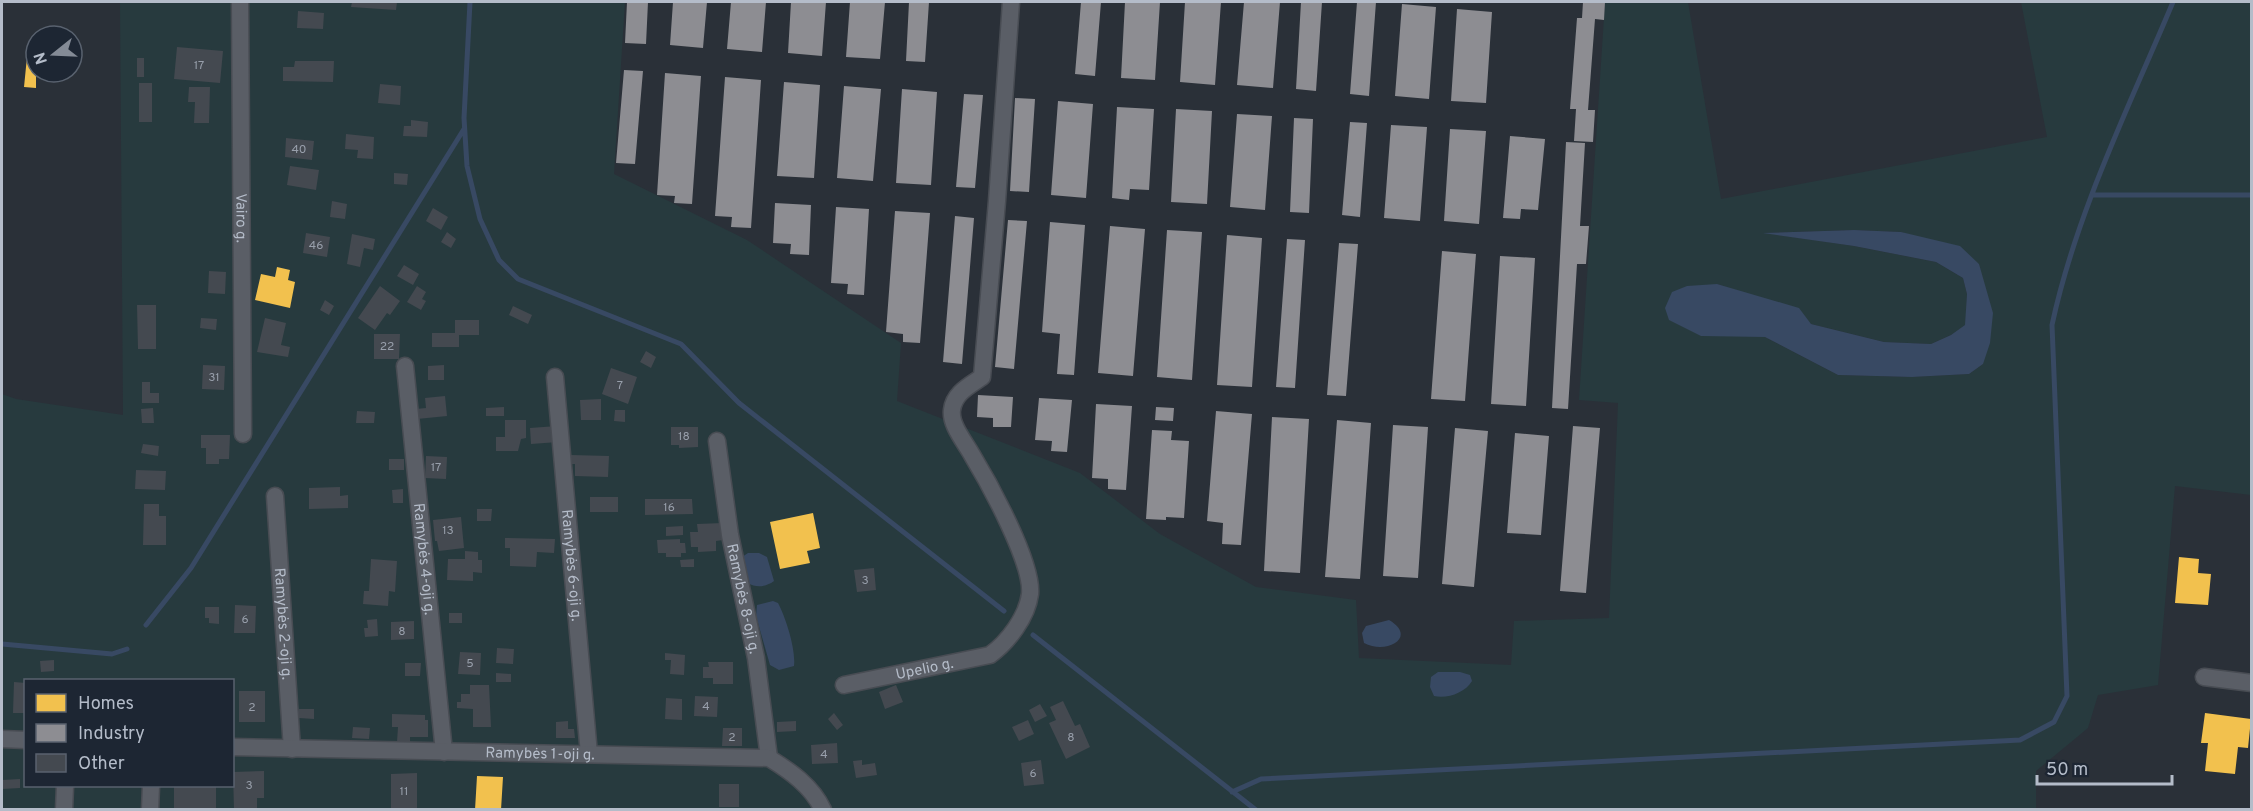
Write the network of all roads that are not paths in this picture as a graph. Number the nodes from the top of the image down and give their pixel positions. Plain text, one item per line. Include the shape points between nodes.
1 (240, 2) edge
2 (1011, 2) edge
3 (405, 366) dead end
4 (555, 377) dead end
5 (243, 434) dead end
6 (717, 441) dead end
7 (275, 496) dead end
8 (2204, 677) dead end
9 (2252, 682) edge
10 (844, 685) dead end
11 (2, 739) edge
12 (24, 740) edge
13 (234, 747) edge
14 (292, 748) junction
15 (444, 752) junction
16 (589, 754) junction
17 (769, 758) junction
18 (65, 787) edge
19 (151, 787) edge
20 (64, 810) edge
21 (150, 810) edge
22 (823, 810) edge

1 - 5 street, Vairo g.
2 - 10 street, Upelio g. via 982,377 957,395 951,418 1014,536 1028,573 1027,610 1002,646 990,655
3 - 15 street, Ramybės 4-oji g.
4 - 16 street, Ramybės 6-oji g.
6 - 17 street, Ramybės 8-oji g. via 730,535 756,658
7 - 14 street, Ramybės 2-oji g.
8 - 9 street
11 - 12 street
13 - 14 street, Ramybės 1-oji g.
14 - 15 street, Ramybės 1-oji g.
15 - 16 street, Ramybės 1-oji g.
16 - 17 street, Ramybės 1-oji g.
17 - 22 street via 793,773
18 - 20 street
19 - 21 street

